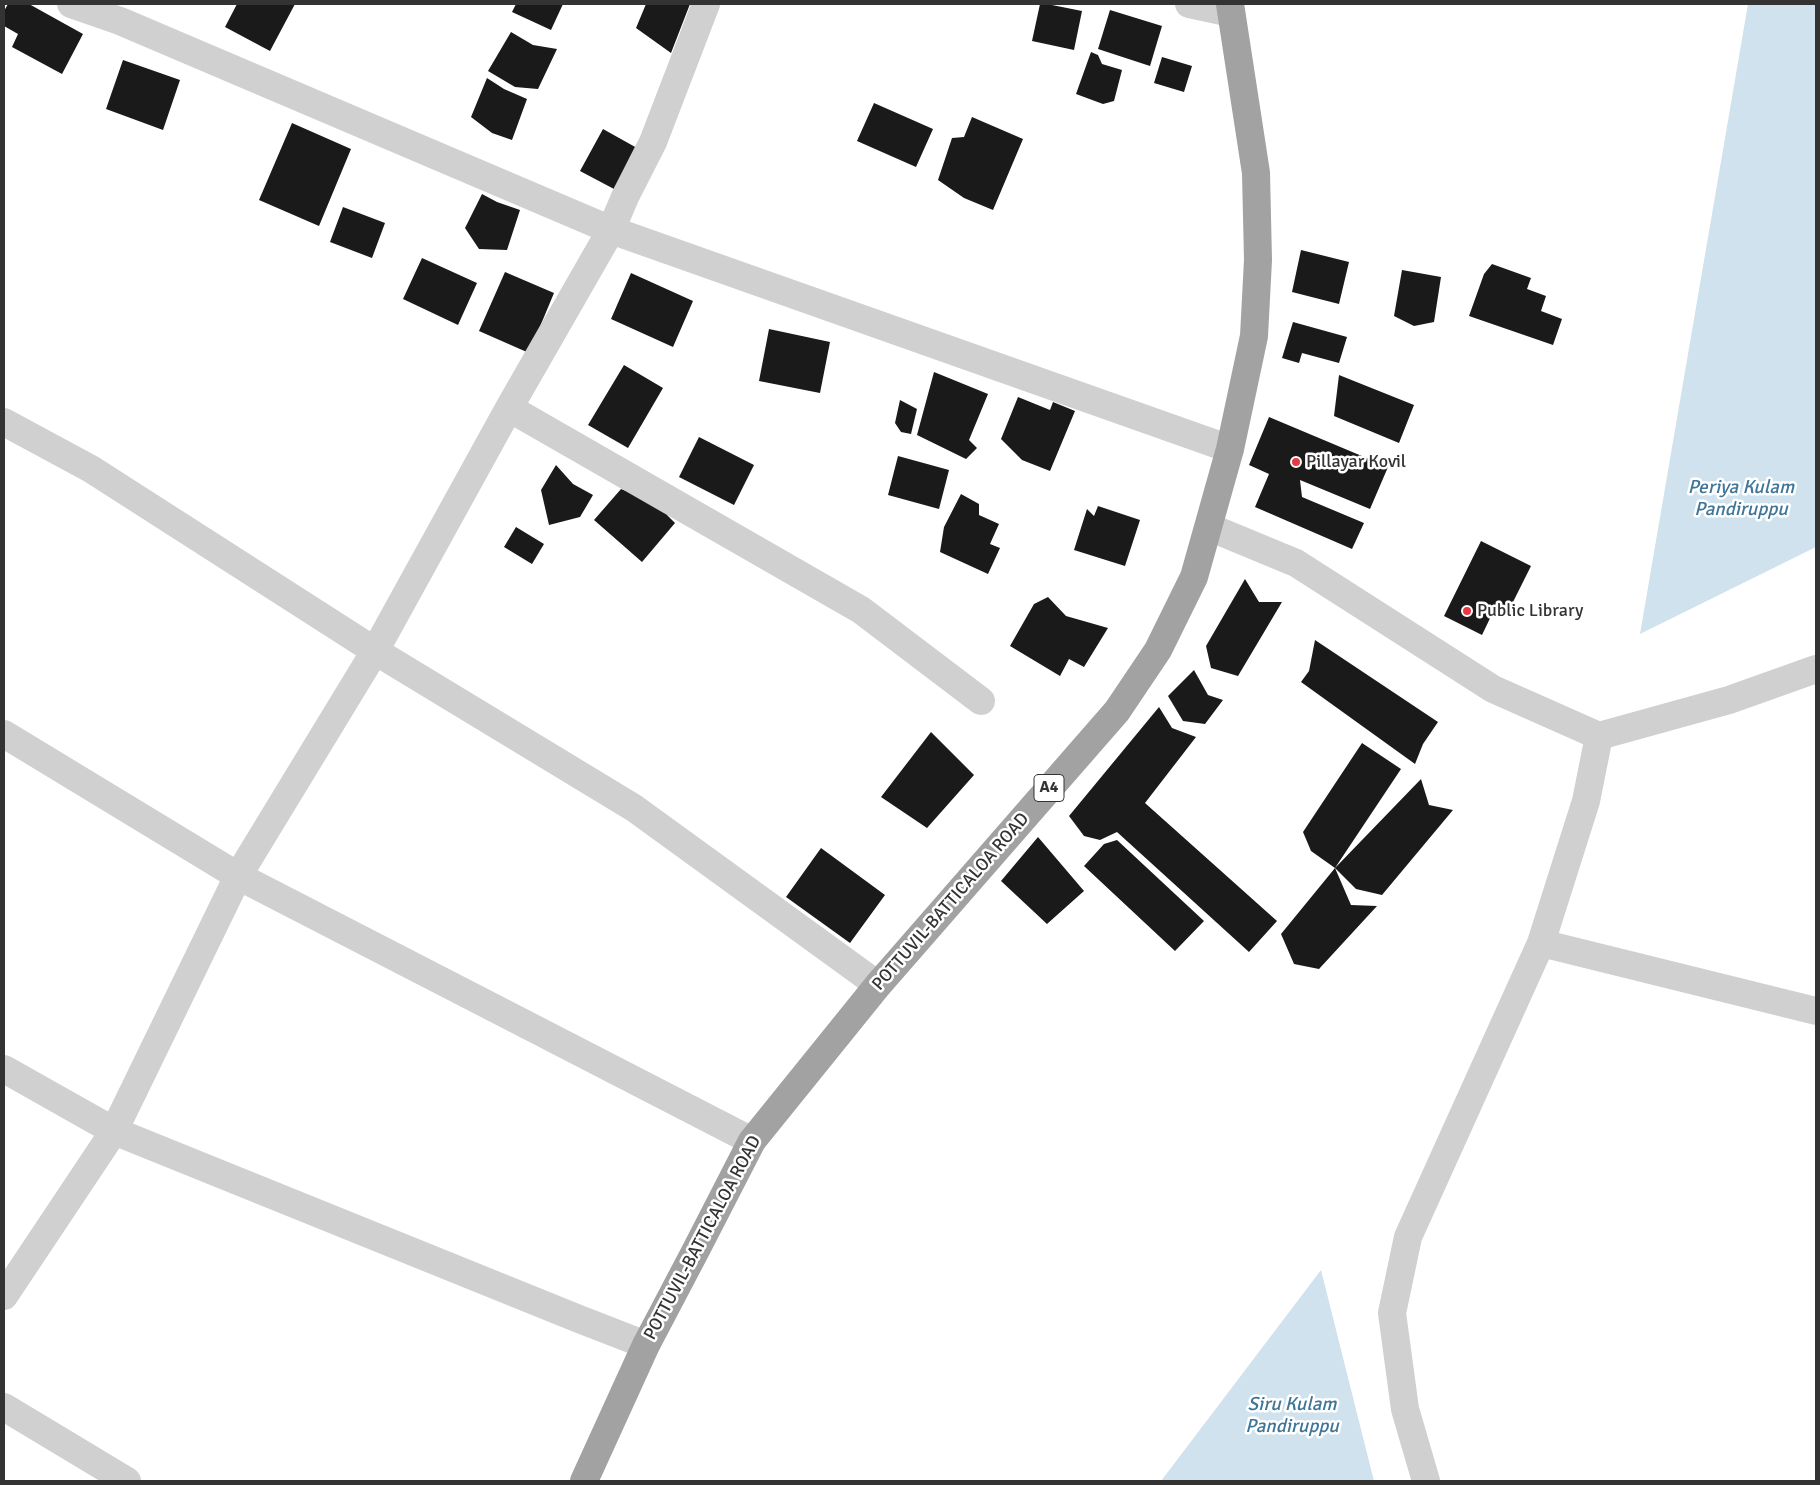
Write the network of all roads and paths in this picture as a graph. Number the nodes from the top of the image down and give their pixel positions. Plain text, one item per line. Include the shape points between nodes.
1 (71, 4) edge
2 (706, 4) edge
3 (1189, 4) edge
4 (1230, 8) edge
5 (125, 12) edge
6 (611, 230) junction
7 (509, 408) junction
8 (4, 422) edge
9 (1230, 449) junction
10 (1208, 527) junction
11 (375, 651) junction
12 (1816, 669) edge
13 (981, 701) dead end
14 (4, 734) edge
15 (1599, 736) junction
16 (238, 876) junction
17 (1541, 943) junction
18 (878, 986) junction
19 (1816, 1011) edge
20 (4, 1069) edge
21 (114, 1131) junction
22 (752, 1141) junction
23 (4, 1296) edge
24 (646, 1344) junction
25 (4, 1407) edge
26 (127, 1481) edge
27 (584, 1481) edge
28 (1426, 1481) edge

1 - 5 street
2 - 6 street via 653,142
3 - 4 street
4 - 9 highway, POTTUVIL-BATTICALOA ROAD / A4 via 1256,173 1258,260 1254,336
5 - 6 street
6 - 7 street
6 - 9 street
7 - 11 street
7 - 13 street via 861,610
8 - 11 street via 91,469
9 - 10 highway, POTTUVIL-BATTICALOA ROAD / A4
10 - 15 street via 1296,563 1492,689
10 - 18 highway, POTTUVIL-BATTICALOA ROAD / A4 via 1194,577 1180,608 1158,650 1117,711
11 - 16 street
11 - 18 street via 634,808
12 - 15 street via 1729,700
14 - 16 street
15 - 17 street via 1586,800
16 - 21 street
16 - 22 street
17 - 19 street
17 - 28 street via 1408,1237 1392,1313 1405,1409
18 - 22 highway, POTTUVIL-BATTICALOA ROAD / A4
20 - 21 street
21 - 23 street
21 - 24 street
22 - 24 highway, POTTUVIL-BATTICALOA ROAD / A4
24 - 27 highway, POTTUVIL-BATTICALOA ROAD / A4
25 - 26 street

